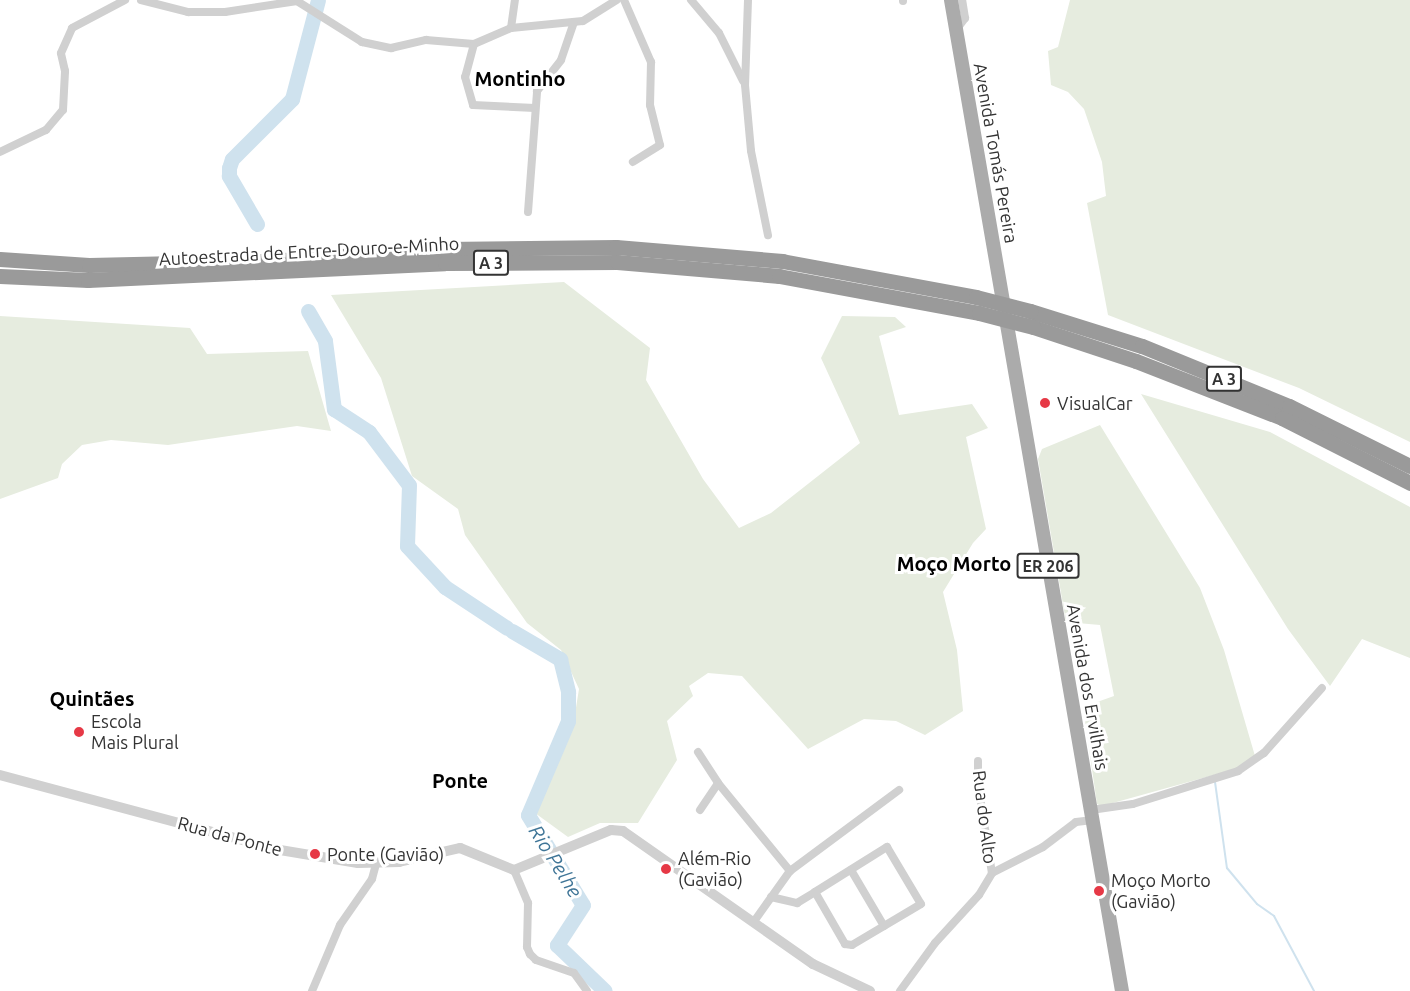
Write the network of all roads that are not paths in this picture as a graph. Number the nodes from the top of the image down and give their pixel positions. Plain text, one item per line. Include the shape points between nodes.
1 (125, 0) edge
2 (141, 0) edge
3 (515, 0) edge
4 (617, 0) edge
5 (624, 0) edge
6 (691, 0) edge
7 (748, 0) edge
8 (951, 0) edge
9 (962, 0) edge
10 (574, 22) junction
11 (511, 28) junction
12 (956, 30) junction
13 (474, 44) junction
14 (745, 85) junction
15 (536, 108) junction
16 (0, 152) edge
17 (633, 162) dead end
18 (528, 212) dead end
19 (768, 235) dead end
20 (0, 259) edge
21 (0, 276) edge
22 (1005, 312) joint
23 (1410, 466) edge
24 (1410, 483) edge
25 (1322, 688) dead end
26 (698, 752) dead end
27 (978, 761) dead end
28 (0, 775) edge
29 (718, 783) junction
30 (899, 790) dead end
31 (700, 810) dead end
32 (1092, 814) junction
33 (376, 864) junction
34 (514, 870) junction
35 (850, 870) junction
36 (790, 871) junction
37 (992, 873) junction
38 (815, 892) junction
39 (771, 897) junction
40 (754, 920) junction
41 (884, 926) junction
42 (312, 991) edge
43 (587, 991) edge
44 (870, 991) edge
45 (900, 991) edge
46 (1122, 991) edge

1 - 16 street via 72,28 61,53 65,71 63,110 46,130
2 - 13 street via 188,12 225,12 297,1 310,5 362,42 391,48 426,40
3 - 11 street
4 - 10 street via 583,21
5 - 17 street via 651,62 650,105 660,145
6 - 14 street via 719,33
7 - 14 street
8 - 12 main road, Avenida Tomás Pereira / ER 206
9 - 12 street via 965,18
10 - 11 street
10 - 15 street via 561,60 537,91
11 - 13 street
12 - 22 main road, Avenida Tomás Pereira / ER 206
13 - 15 street via 465,77 473,105
14 - 19 street via 751,151
15 - 18 street
20 - 23 highway, Autoestrada de Entre-Douro-e-Minho / A 3, bridge via 89,266 268,261 444,249 616,247 782,261 976,297 1142,346 1247,388
21 - 24 highway, Autoestrada de Entre-Douro-e-Minho / A 3, bridge via 88,280 445,263 617,262 779,276 979,313 1033,327 1136,361 1282,418
22 - 32 main road, Avenida dos Ervilhais / ER 206
25 - 32 street via 1251,764
26 - 29 street
27 - 37 street, Rua do Alto
28 - 33 street, Rua da Ponte via 280,850
29 - 31 street
29 - 36 street
30 - 36 street
32 - 37 street via 1042,847
32 - 46 main road, ER 206
33 - 34 street, Rua da Ponte via 460,848
33 - 42 street via 372,879 340,925
34 - 40 street via 611,830 622,831
34 - 43 street via 528,903 526,947 536,960 574,973
35 - 38 street
35 - 41 street
35 - 41 street via 887,847 921,904
36 - 39 street
37 - 45 street via 980,895 935,943
38 - 39 street via 797,903
38 - 41 street via 845,944 852,945
39 - 40 street
40 - 44 street via 813,964

